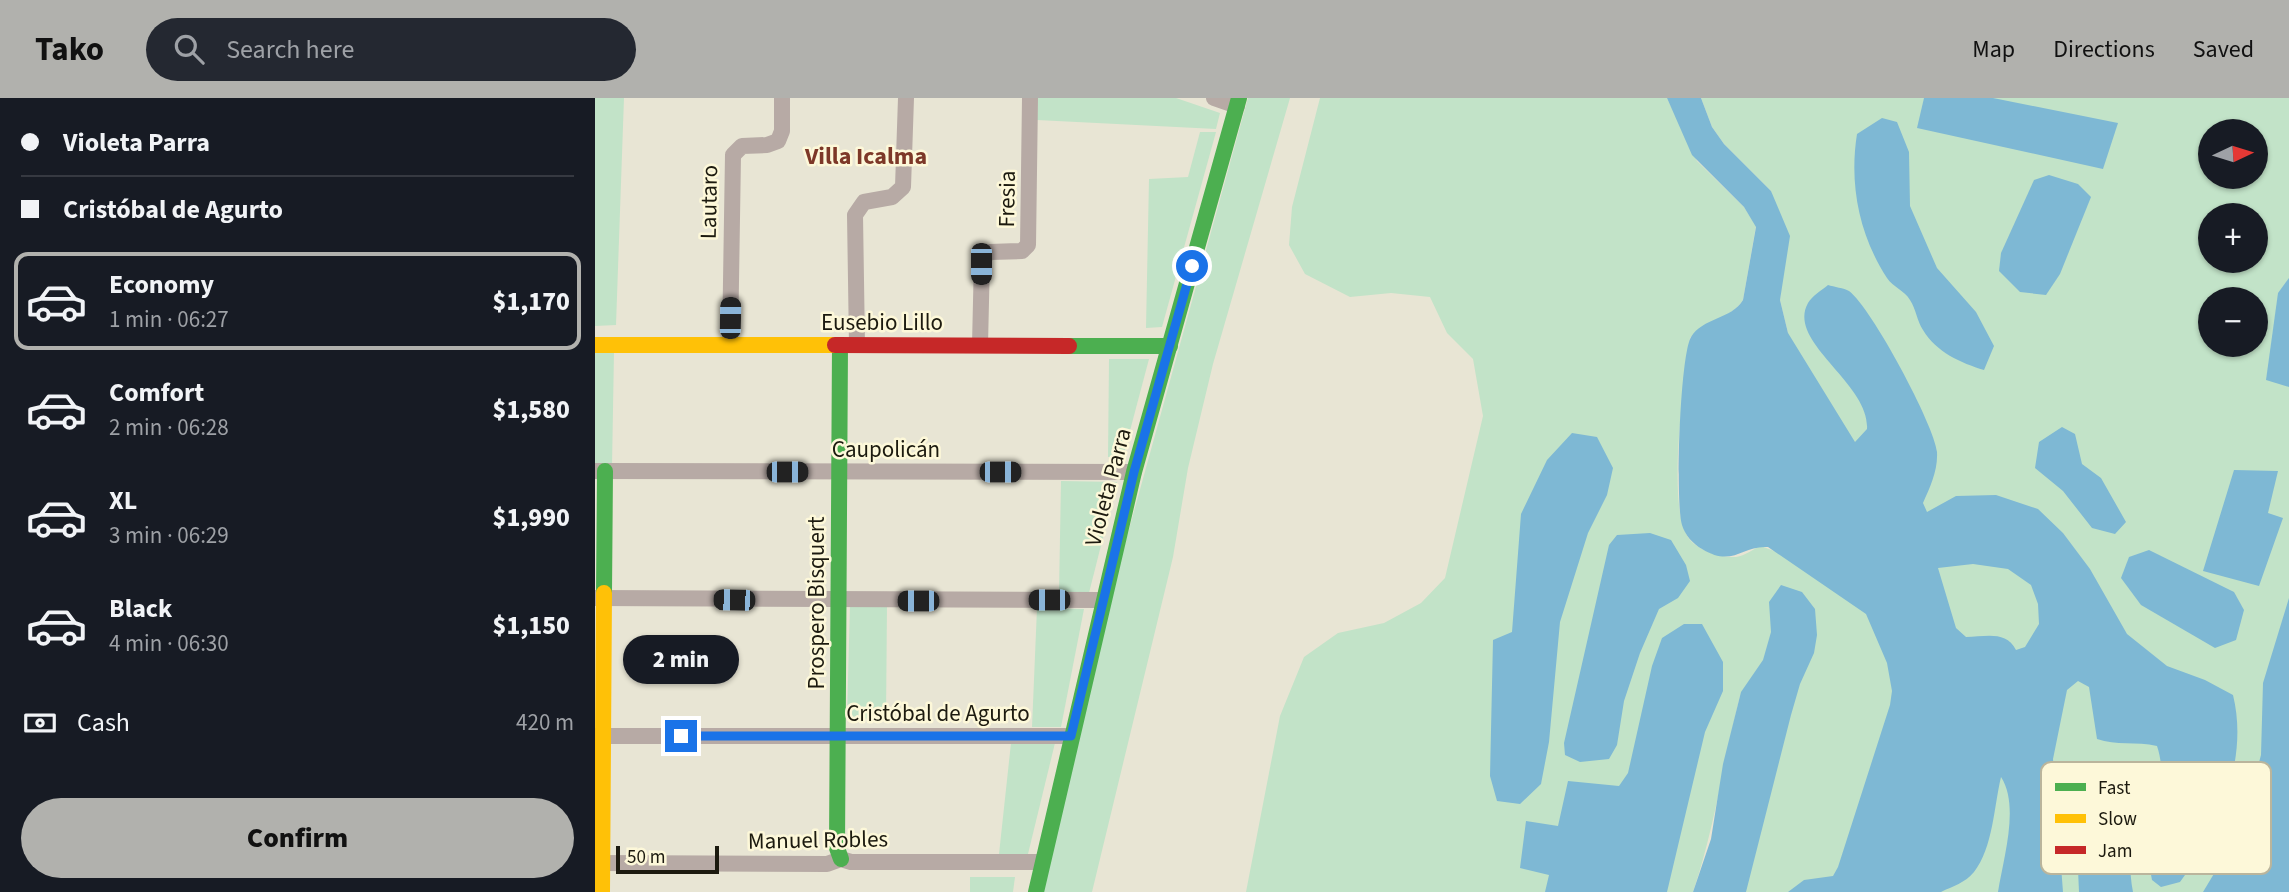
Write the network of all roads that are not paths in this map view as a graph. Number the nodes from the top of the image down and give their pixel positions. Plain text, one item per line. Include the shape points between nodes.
1 (782, 98) edge
2 (905, 98) edge
3 (1030, 98) edge
4 (1214, 98) edge
5 (1238, 102) edge
6 (595, 345) edge
7 (730, 345) junction
8 (849, 345) junction
9 (980, 345) junction
10 (1170, 346) junction
11 (600, 471) edge
12 (839, 472) junction
13 (1134, 472) junction
14 (599, 598) edge
15 (1102, 600) junction
16 (839, 601) junction
17 (599, 736) edge
18 (838, 736) junction
19 (1071, 736) junction
20 (841, 859) junction
21 (1042, 862) junction
22 (598, 863) edge
23 (602, 892) edge
24 (1036, 892) edge

1 - 7 street, Lautaro via 778,141 742,146 733,155
2 - 8 street via 903,187 893,197 864,202 855,215
3 - 9 street, Fresia via 1028,245 1022,251 990,252 982,258
4 - 5 street
5 - 10 street, Violeta Parra
6 - 7 street, Eusebio Lillo
7 - 8 street, Eusebio Lillo
8 - 9 street, Eusebio Lillo
8 - 12 street, Prospero Bisquert
9 - 10 street, Eusebio Lillo
10 - 13 street, Violeta Parra
11 - 12 street, Caupolicán
11 - 14 street
12 - 13 street, Caupolicán
12 - 16 street, Prospero Bisquert
13 - 15 street, Violeta Parra
14 - 16 street
14 - 17 street
15 - 16 street
15 - 19 street, Violeta Parra
16 - 18 street, Prospero Bisquert
17 - 18 street, Cristóbal de Agurto
17 - 22 street
18 - 19 street, Cristóbal de Agurto
18 - 20 street, Prospero Bisquert via 837,848
19 - 21 street, Violeta Parra
20 - 21 street, Manuel Robles
20 - 22 street, Manuel Robles via 827,864
21 - 24 street, Violeta Parra
22 - 23 street

